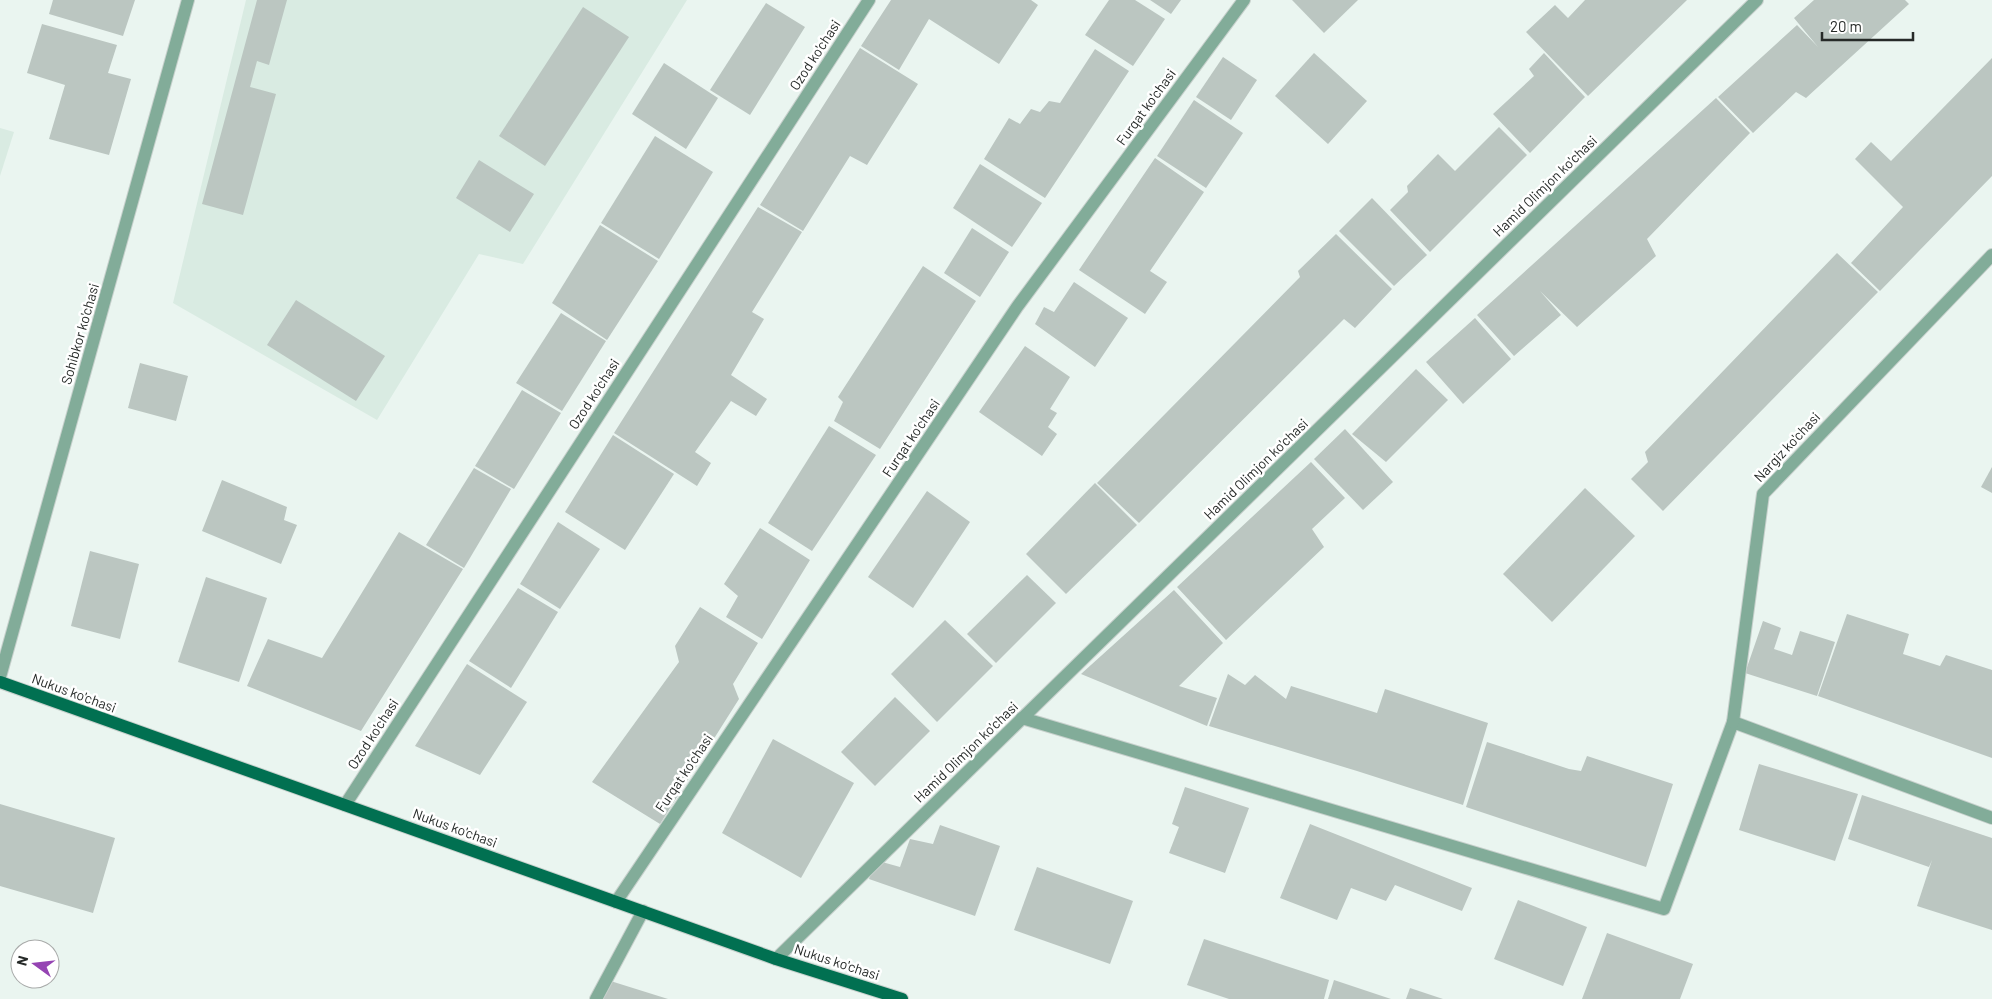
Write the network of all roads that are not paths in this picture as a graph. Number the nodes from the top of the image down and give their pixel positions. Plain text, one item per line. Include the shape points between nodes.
1 (188, 0) edge
2 (869, 0) edge
3 (1244, 0) edge
4 (1757, 0) edge
5 (1992, 255) edge
6 (0, 677) edge
7 (0, 682) edge
8 (1022, 718) junction
9 (1733, 722) junction
10 (345, 805) junction
11 (1992, 818) edge
12 (616, 902) junction
13 (643, 911) junction
14 (776, 958) junction
15 (596, 999) edge
16 (902, 999) edge

1 - 6 street, Sohibkor ko'chasi
2 - 10 street, Ozod ko'chasi
3 - 12 street, Furqat ko'chasi via 1017,307
4 - 8 street, Hamid Olimjon ko'chasi
5 - 9 street, Nargiz ko'chasi via 1762,494
7 - 10 main road, Nukus ko'chasi
8 - 9 street, Nargiz ko'chasi via 1664,909
8 - 14 street, Hamid Olimjon ko'chasi
9 - 11 street
10 - 12 main road, Nukus ko'chasi
12 - 13 main road, Nukus ko'chasi
13 - 14 main road, Nukus ko'chasi
13 - 15 street
14 - 16 main road, Nukus ko'chasi

